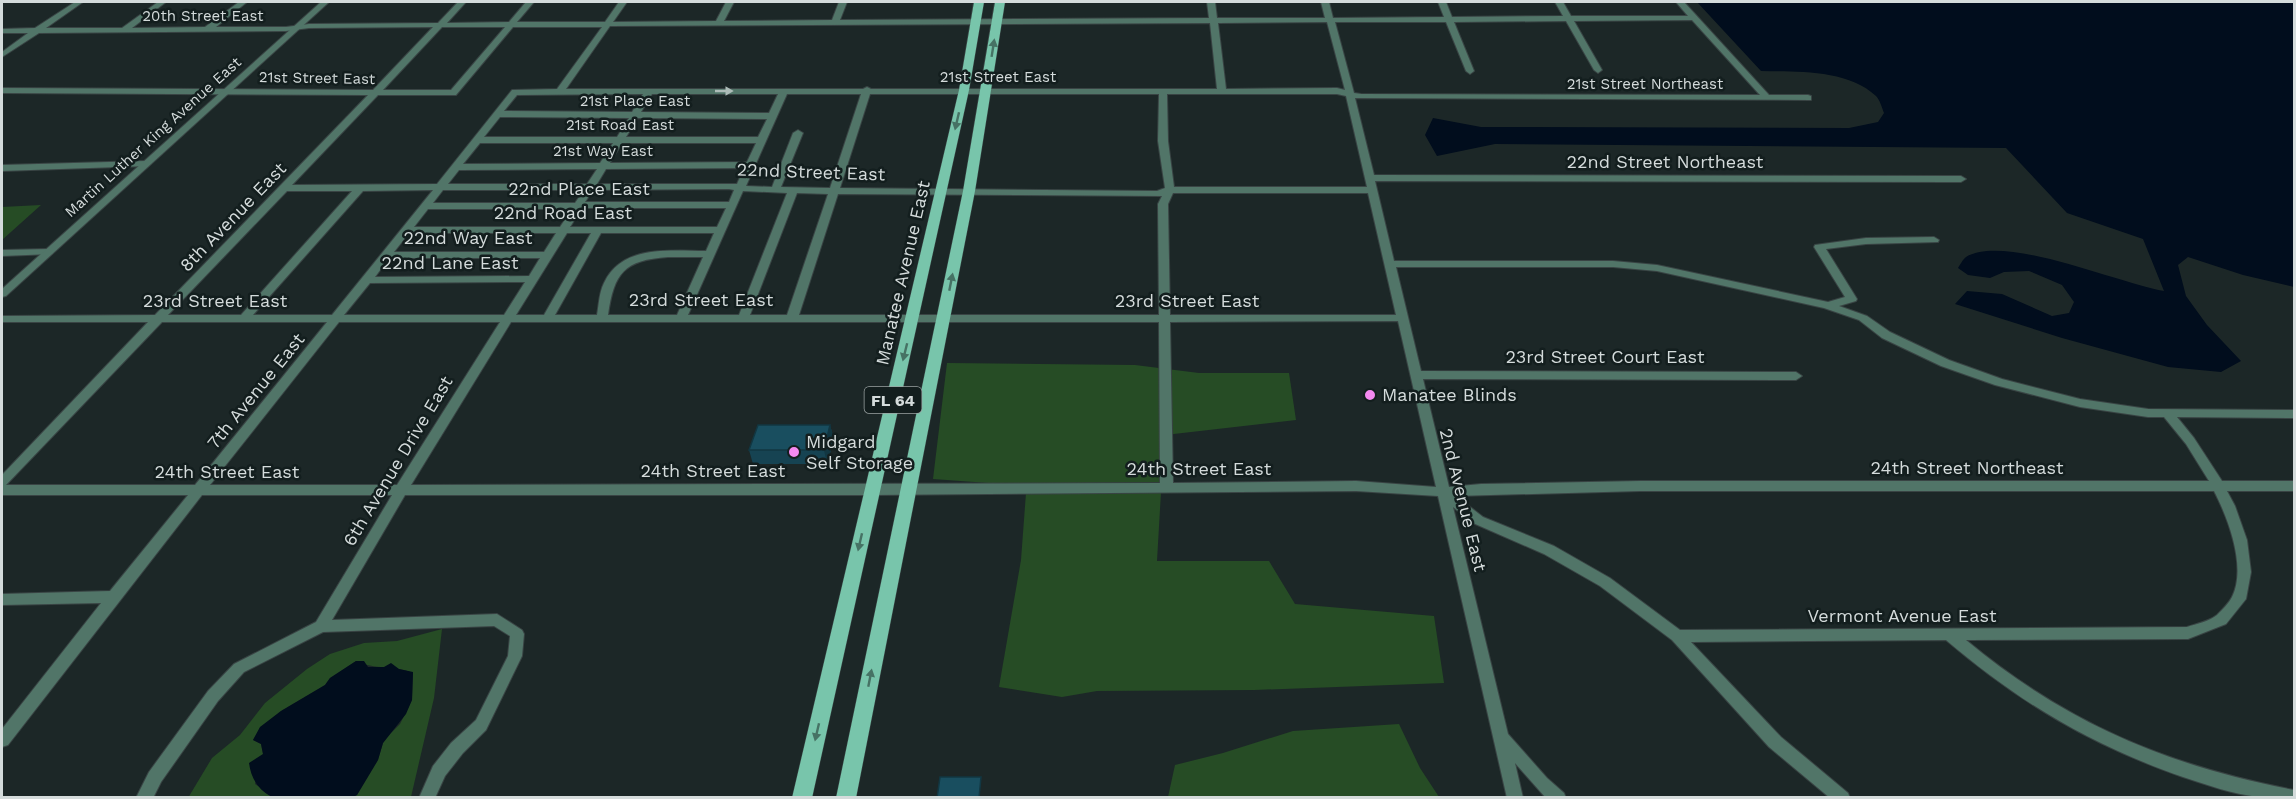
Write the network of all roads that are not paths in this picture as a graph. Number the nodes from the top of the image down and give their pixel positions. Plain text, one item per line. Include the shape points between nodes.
1 (79, 2) edge
2 (162, 2) edge
3 (243, 2) edge
4 (326, 2) edge
5 (462, 2) edge
6 (530, 2) edge
7 (623, 2) edge
8 (730, 2) edge
9 (843, 2) edge
10 (979, 2) edge
11 (1000, 2) edge
12 (1211, 2) edge
13 (1325, 2) edge
14 (1442, 2) edge
15 (1559, 2) edge
16 (1680, 2) edge
17 (1449, 18) junction
18 (1569, 18) junction
19 (1695, 18) junction
20 (1330, 19) junction
21 (1213, 20) junction
22 (976, 21) junction
23 (997, 21) junction
24 (835, 22) junction
25 (607, 23) junction
26 (719, 23) junction
27 (510, 24) junction
28 (441, 25) junction
29 (297, 27) junction
30 (208, 29) junction
31 (124, 30) junction
32 (2, 31) edge
33 (37, 31) junction
34 (2, 56) edge
35 (1598, 70) dead end
36 (1470, 72) dead end
37 (2, 90) edge
38 (228, 90) junction
39 (867, 90) junction
40 (964, 90) junction
41 (560, 91) junction
42 (650, 91) junction
43 (784, 91) junction
44 (987, 91) junction
45 (1163, 91) junction
46 (1222, 91) junction
47 (515, 92) joint
48 (376, 93) junction
49 (1350, 94) junction
50 (1481, 97) joint
51 (1766, 98) junction
52 (1808, 98) dead end
53 (498, 114) junction
54 (635, 115) junction
55 (773, 116) junction
56 (798, 133) dead end
57 (478, 140) junction
58 (619, 140) junction
59 (762, 140) junction
60 (146, 164) junction
61 (751, 165) junction
62 (603, 166) junction
63 (456, 167) junction
64 (2, 168) edge
65 (1960, 179) dead end
66 (1370, 184) junction
67 (590, 187) junction
68 (285, 188) junction
69 (360, 188) junction
70 (439, 188) junction
71 (740, 189) junction
72 (1170, 190) junction
73 (775, 191) junction
74 (793, 191) junction
75 (835, 191) junction
76 (942, 191) junction
77 (969, 191) junction
78 (732, 205) junction
79 (426, 206) junction
80 (578, 206) junction
81 (407, 230) junction
82 (564, 230) junction
83 (598, 230) junction
84 (720, 230) junction
85 (1934, 240) dead end
86 (48, 252) junction
87 (2, 253) edge
88 (708, 254) junction
89 (388, 255) junction
90 (548, 255) junction
91 (1389, 264) junction
92 (533, 279) junction
93 (368, 280) junction
94 (2, 294) edge
95 (1827, 305) junction
96 (509, 317) junction
97 (548, 317) junction
98 (338, 318) junction
99 (602, 318) junction
100 (681, 318) junction
101 (743, 318) junction
102 (792, 318) junction
103 (913, 318) junction
104 (1401, 318) junction
105 (156, 319) junction
106 (244, 319) junction
107 (944, 319) junction
108 (1164, 319) junction
109 (2, 320) edge
110 (1415, 375) junction
111 (1796, 376) dead end
112 (2168, 414) junction
113 (2295, 414) edge
114 (2, 482) edge
115 (1640, 486) joint
116 (2231, 486) junction
117 (2295, 486) edge
118 (1167, 487) junction
119 (2, 490) edge
120 (197, 490) junction
121 (402, 490) junction
122 (871, 490) junction
123 (907, 490) junction
124 (1443, 492) junction
125 (2242, 501) dead end
126 (112, 597) junction
127 (2, 599) edge
128 (2241, 621) dead end
129 (321, 626) junction
130 (1950, 635) junction
131 (1677, 636) junction
132 (4, 733) edge
133 (1502, 736) junction
134 (2295, 797) edge
135 (144, 798) edge
136 (428, 798) edge
137 (802, 798) edge
138 (846, 798) edge
139 (1515, 798) edge
140 (1558, 798) edge
141 (1842, 798) edge

1 - 33 street
2 - 31 street
3 - 30 street
4 - 29 street, Martin Luther King Avenue East
5 - 28 street, 8th Avenue East
6 - 27 street
7 - 25 street
8 - 26 street
9 - 24 street
10 - 22 main road, Manatee Avenue East / FL 64
11 - 23 main road, FL 64
12 - 21 street
13 - 20 street, 2nd Avenue East
14 - 17 street
15 - 18 street
16 - 19 street
17 - 18 street, 20th Street East
17 - 20 street, 20th Street East
17 - 36 street
18 - 19 street, 20th Street East
18 - 35 street
19 - 51 street
20 - 21 street, 20th Street East
20 - 49 street, 2nd Avenue East
21 - 23 street, 20th Street East
21 - 46 street
22 - 23 street, 20th Street East
22 - 24 street, 20th Street East
22 - 40 main road, Manatee Avenue East / FL 64
44 -> 23 main road, FL 64
24 - 26 street, 20th Street East
25 - 26 street, 20th Street East
25 - 27 street, 20th Street East
25 - 41 street
27 - 28 street, 20th Street East
27 - 48 street, 21st Street East via 453,93
28 - 29 street, 20th Street East
28 - 48 street, 8th Avenue East
29 - 30 street, 20th Street East
29 - 38 street, Martin Luther King Avenue East
30 - 31 street, 20th Street East
31 - 33 street, 20th Street East
32 - 33 street, 20th Street East
33 - 34 street
37 - 38 street, 21st Street East
38 - 48 street, 21st Street East
38 - 60 street, Martin Luther King Avenue East
39 - 40 street, 21st Street East
39 - 43 street, 21st Street East
39 - 75 street
40 - 44 street, 21st Street East
40 -> 76 main road, Manatee Avenue East / FL 64
41 - 42 street, 21st Street East
41 - 47 street, 21st Street East
42 -> 43 street, 21st Street East
42 - 54 street, 6th Avenue Drive East
43 - 55 street
44 - 45 street, 21st Street East
44 - 77 main road, FL 64
45 - 46 street, 21st Street East
45 - 72 street via 1163,141
46 - 49 street, 21st Street East
47 - 53 street, 7th Avenue East
48 - 68 street, 8th Avenue East
49 - 50 street, 21st Street East
49 - 66 street, 2nd Avenue East
50 - 51 street, 21st Street Northeast
51 - 52 street, 21st Street Northeast
53 - 54 street, 21st Place East
53 - 57 street, 7th Avenue East
54 - 55 street, 21st Place East
54 - 58 street, 6th Avenue Drive East
55 - 59 street
56 - 73 street
57 - 58 street, 21st Road East
57 - 63 street, 7th Avenue East
58 - 59 street, 21st Road East
58 - 62 street, 6th Avenue Drive East
59 - 61 street
60 - 64 street
60 - 86 street, Martin Luther King Avenue East
61 - 62 street, 21st Way East
61 - 71 street
62 - 63 street, 21st Way East
62 - 67 street, 6th Avenue Drive East
63 - 70 street, 7th Avenue East
65 - 66 street, 22nd Street Northeast
66 - 72 street, 22nd Street East
66 - 91 street, 2nd Avenue East
67 - 70 street, 22nd Street East
67 - 71 street, 22nd Street East
67 - 80 street, 6th Avenue Drive East
68 - 69 street, 22nd Street East
68 - 105 street, 8th Avenue East
69 - 70 street, 22nd Street East
69 - 106 street
70 - 79 street, 7th Avenue East
71 - 73 street, 22nd Street East
71 - 78 street
72 - 77 street, 22nd Street East via 1158,194
72 - 108 street via 1163,204
73 - 74 street, 22nd Street East
74 - 75 street, 22nd Street East
74 - 101 street
75 - 76 street, 22nd Street East
75 - 102 street
76 - 77 street, 22nd Street East
76 - 103 main road, Manatee Avenue East / FL 64
107 -> 77 main road, FL 64
78 - 80 street, 22nd Place East
78 - 84 street
79 - 80 street, 22nd Place East
79 - 81 street, 7th Avenue East
80 - 82 street, 6th Avenue Drive East
81 - 82 street, 22nd Road East
81 - 89 street, 7th Avenue East
82 - 83 street, 22nd Road East
82 - 90 street, 6th Avenue Drive East
83 - 84 street, 22nd Road East
83 - 97 street
84 - 88 street
85 - 95 street via 1866,241 1819,248 1852,298
86 - 87 street
86 - 94 street, Martin Luther King Avenue East
88 - 99 street via 650,256 624,264 609,283
88 - 100 street
89 - 90 street, 22nd Way East
89 - 93 street, 7th Avenue East
90 - 92 street, 6th Avenue Drive East
91 - 95 street via 1613,264 1679,273
91 - 104 street, 2nd Avenue East
92 - 93 street, 22nd Lane East
92 - 96 street, 6th Avenue Drive East
93 - 98 street, 7th Avenue East
95 - 112 street via 1863,318 1914,349 1999,382 2101,408
96 - 97 street, 23rd Street East
96 - 98 street, 23rd Street East
96 - 121 street, 6th Avenue Drive East
97 - 99 street, 23rd Street East
98 - 106 street, 23rd Street East
98 - 120 street, 7th Avenue East
99 - 100 street, 23rd Street East
100 - 101 street, 23rd Street East
101 - 102 street, 23rd Street East
102 - 103 street, 23rd Street East
103 - 107 street, 23rd Street East
103 -> 122 main road, Manatee Avenue East / FL 64
104 - 108 street, 23rd Street East
104 - 110 street, 2nd Avenue East
105 - 106 street, 23rd Street East
105 - 109 street, 23rd Street East
105 - 114 street, 8th Avenue East
107 - 108 street, 23rd Street East
107 - 123 main road, FL 64
108 - 118 street
110 - 111 street, 23rd Street Court East
110 - 124 street, 2nd Avenue East
112 - 113 street
112 - 116 street
115 - 116 street, 24th Street Northeast
115 - 124 street, 24th Street East
116 - 117 street, 24th Street Northeast
116 - 125 street
118 - 123 street, 24th Street East
118 - 124 street, 24th Street East via 1356,486
119 - 120 street, 24th Street East
120 - 121 street, 24th Street East
120 - 126 street, 7th Avenue East
121 - 122 street, 24th Street East
121 - 129 street, 6th Avenue Drive East
122 - 123 street, 24th Street East
122 -> 137 main road, Manatee Avenue East / FL 64
138 -> 123 main road, FL 64
124 - 131 street via 1478,520 1549,550 1605,582
124 - 133 street, 2nd Avenue East
126 - 127 street
126 - 132 street, 7th Avenue East
128 - 130 street, Vermont Avenue East via 2188,633
129 - 135 street via 239,668 213,696 154,777
129 - 136 street via 497,620 517,634 515,656 481,725 439,771
130 - 131 street, Vermont Avenue East
130 - 134 street via 1983,666 2017,688 2133,752 2230,784
131 - 141 street via 1775,742
133 - 139 street, 2nd Avenue East
133 - 140 street via 1540,783

